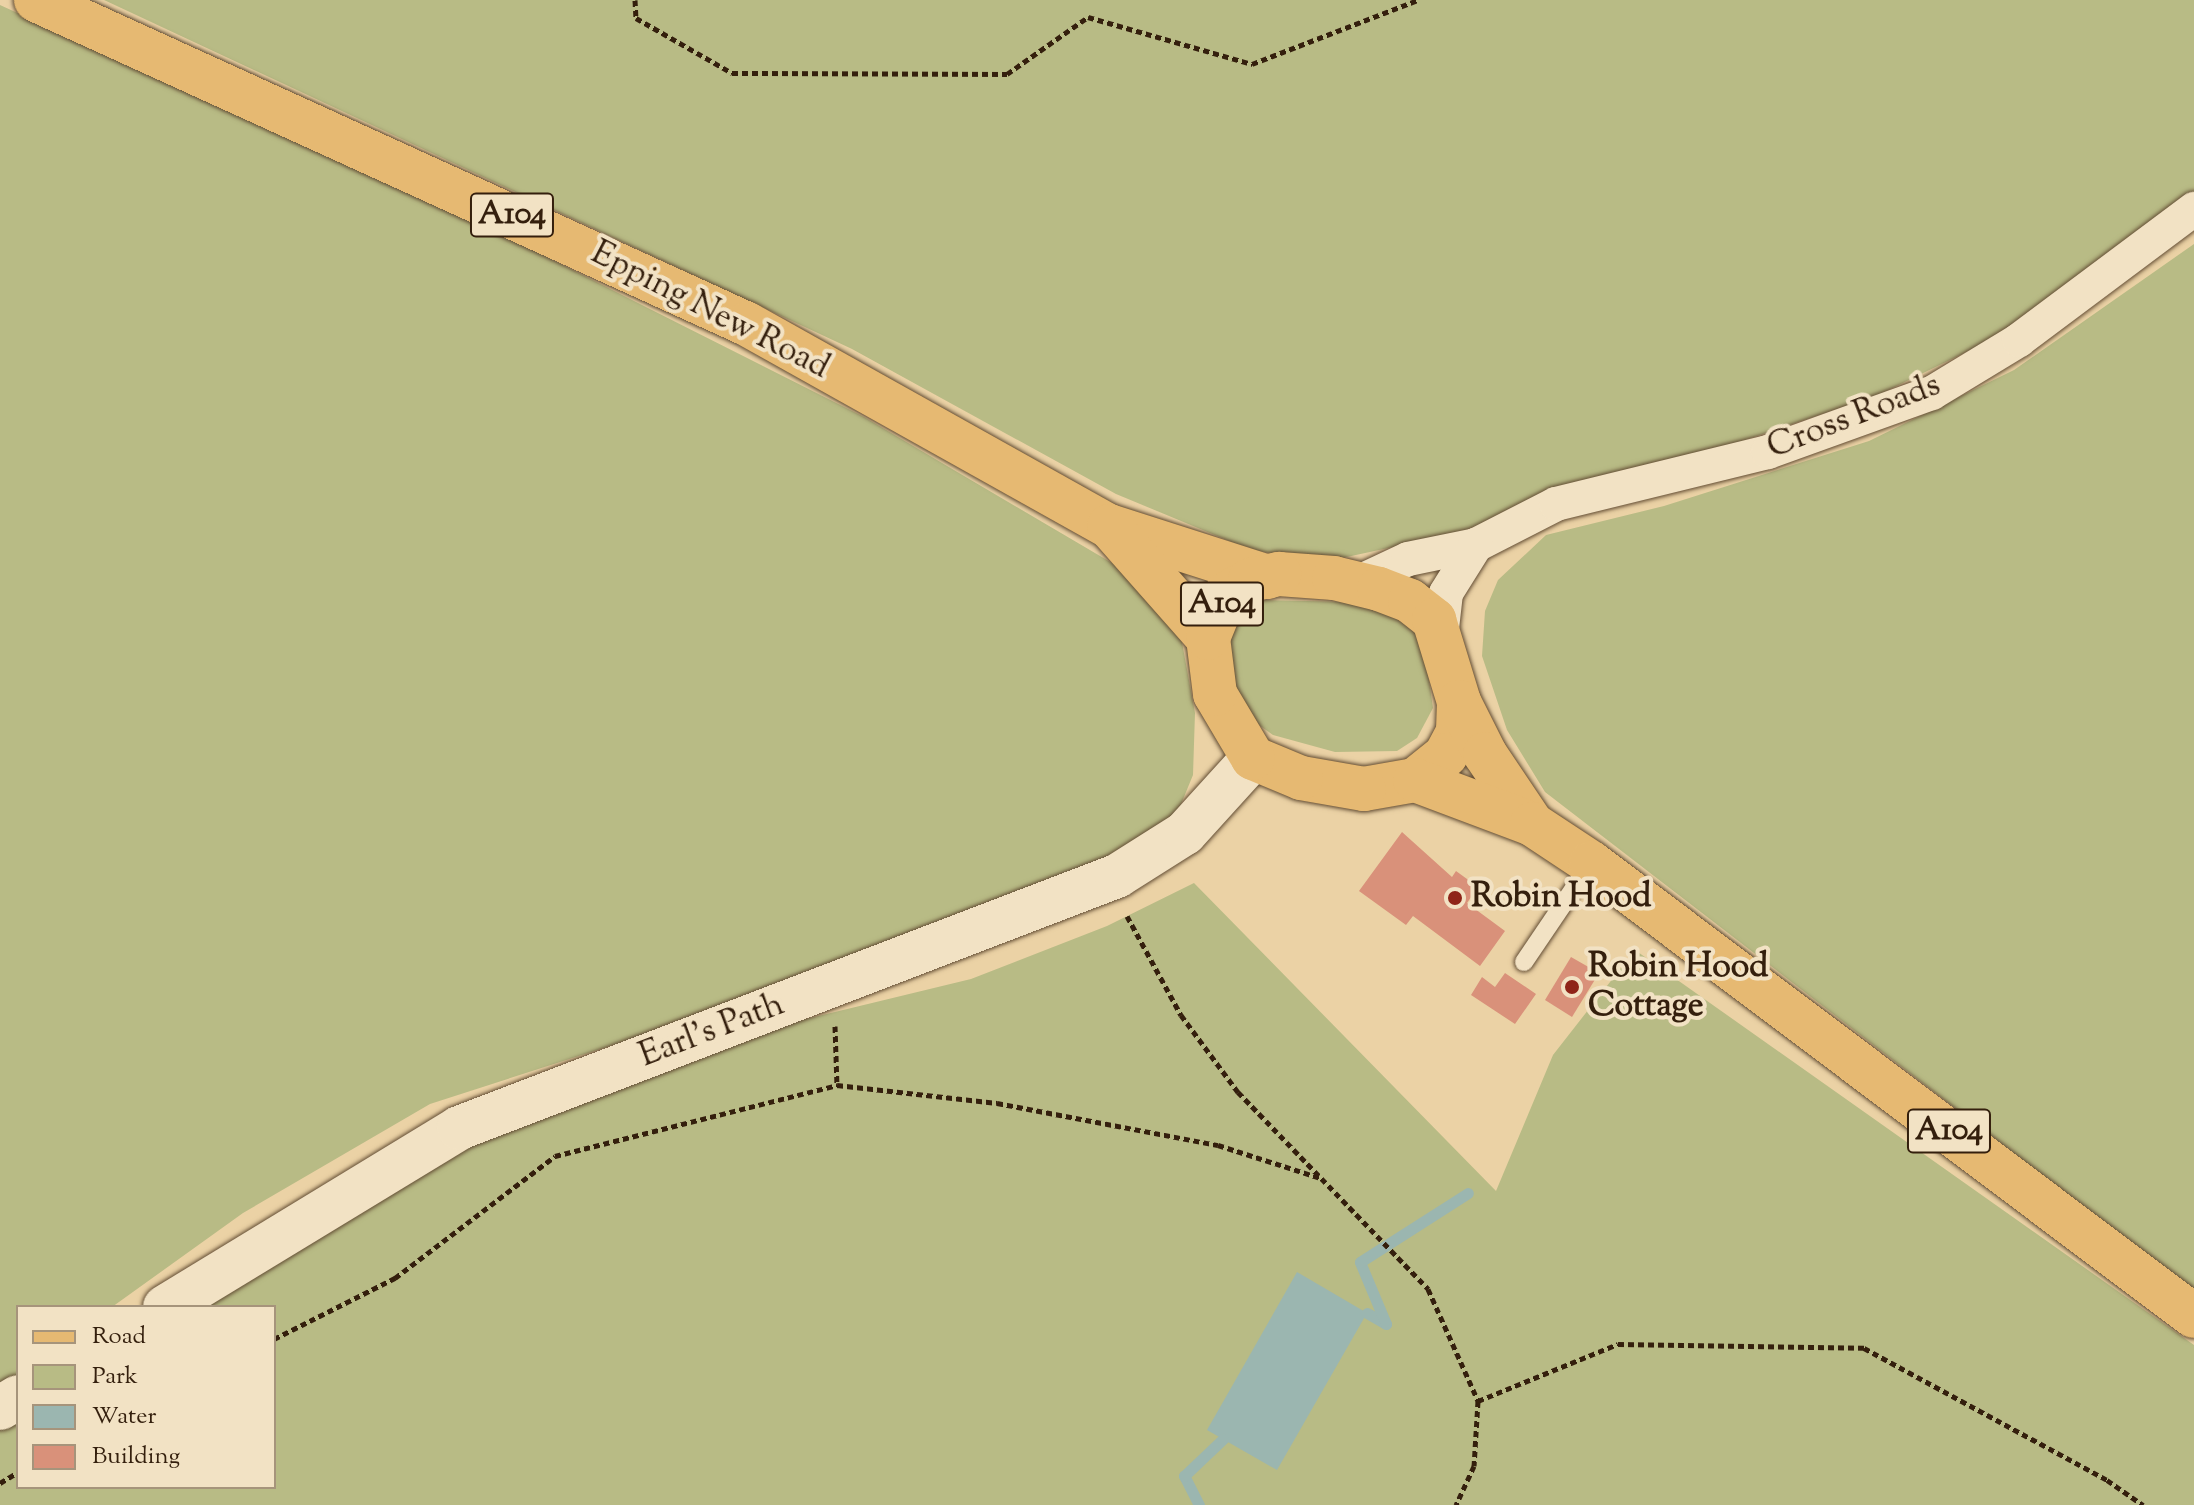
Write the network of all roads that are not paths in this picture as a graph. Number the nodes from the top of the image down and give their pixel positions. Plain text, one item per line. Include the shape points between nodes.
1 (36, 0) edge
2 (2194, 209) edge
3 (1109, 526) junction
4 (1476, 545) junction
5 (1268, 577) junction
6 (1357, 583) junction
7 (1441, 637) junction
8 (1208, 638) junction
9 (1459, 702) junction
10 (1253, 758) junction
11 (1415, 780) junction
12 (1532, 824) junction
13 (1591, 863) junction
14 (1524, 962) dead end
15 (168, 1305) edge
16 (2194, 1316) edge

1 - 3 main road, Epping New Road / A104 via 733,318
2 - 4 street, Cross Roads via 2019,340 1932,393 1768,452 1556,504
3 - 5 main road, Epping New Road / A104
3 - 8 main road, Epping New Road / A104
4 - 6 street, Cross Roads via 1408,559
4 - 7 street via 1446,593
5 - 6 main road, A104
5 - 8 main road, A104 via 1226,594
6 - 7 main road, A104 via 1410,601 1434,620
7 - 9 main road, A104
8 - 10 main road, A104 via 1215,694
9 - 11 main road, A104 via 1458,732 1446,755
9 - 12 main road, A104 via 1485,754
10 - 11 main road, A104 via 1301,778 1364,789
10 - 15 street, Earl's Path via 1185,833 1107,880 459,1128
11 - 12 main road, A104
12 - 13 main road, A104
13 - 14 lane
13 - 16 main road, A104

